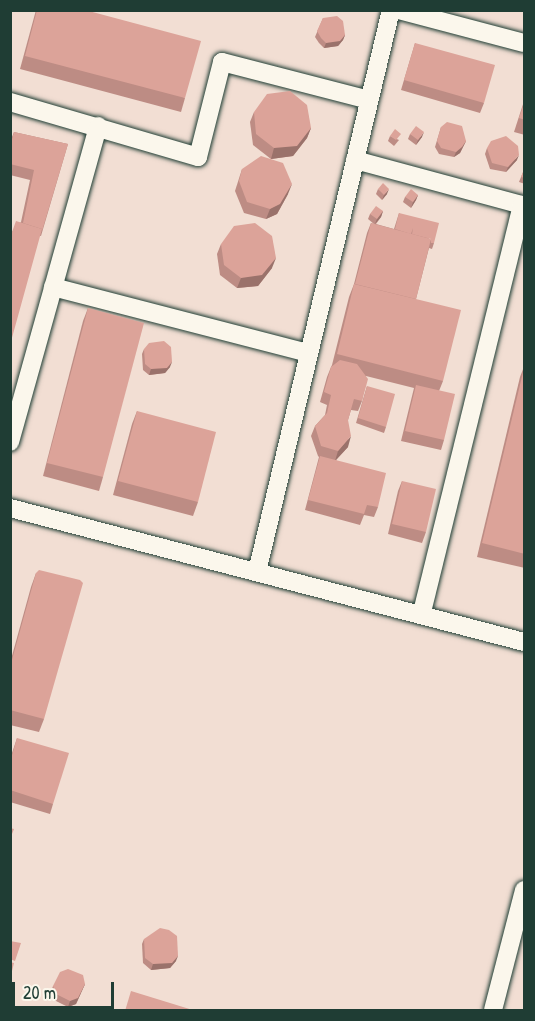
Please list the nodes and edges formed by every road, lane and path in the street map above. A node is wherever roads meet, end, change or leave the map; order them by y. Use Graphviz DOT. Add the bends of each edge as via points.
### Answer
graph roads {
  1 [pos="391,10"];
  2 [pos="399,10"];
  3 [pos="525,43"];
  4 [pos="369,100"];
  5 [pos="10,102"];
  6 [pos="98,126"];
  7 [pos="355,160"];
  8 [pos="53,287"];
  9 [pos="309,352"];
  10 [pos="10,442"];
  11 [pos="10,507"];
  12 [pos="256,572"];
  13 [pos="421,615"];
  14 [pos="525,642"];
  15 [pos="525,890"];
  16 [pos="493,1011"];
  1 -- 4 [label="lane"];
  2 -- 3 [label="lane"];
  4 -- 6 [label="lane" via="222,62 198,157"];
  4 -- 7 [label="lane"];
  5 -- 6 [label="lane"];
  6 -- 8 [label="lane"];
  7 -- 9 [label="lane"];
  7 -- 13 [label="lane" via="522,205"];
  8 -- 9 [label="lane"];
  8 -- 10 [label="lane"];
  9 -- 12 [label="lane"];
  11 -- 12 [label="lane"];
  12 -- 13 [label="lane"];
  13 -- 14 [label="lane"];
  15 -- 16 [label="lane"];
}
